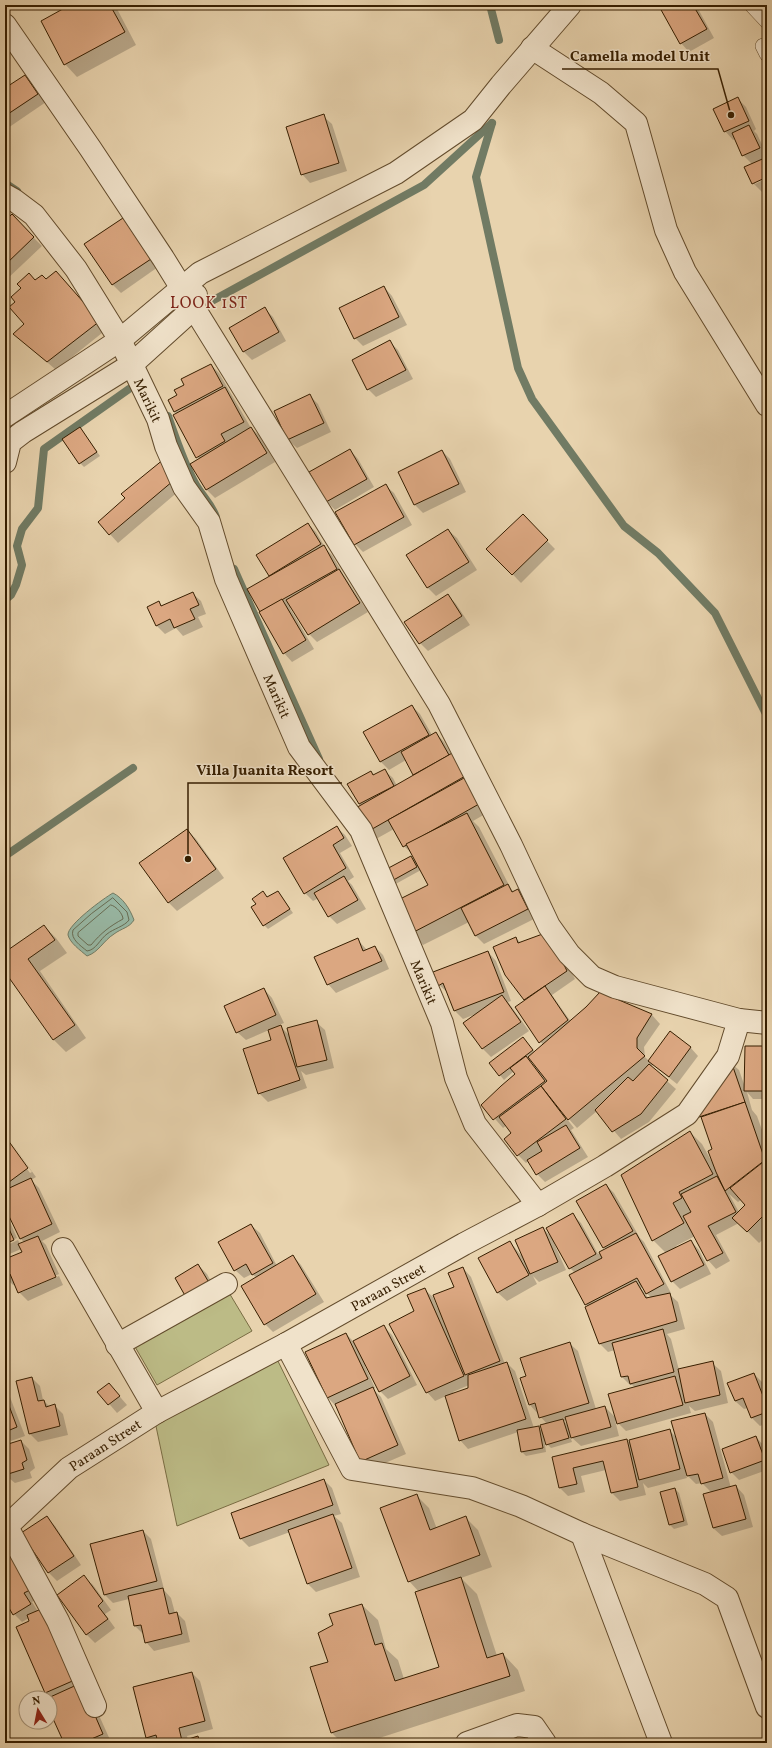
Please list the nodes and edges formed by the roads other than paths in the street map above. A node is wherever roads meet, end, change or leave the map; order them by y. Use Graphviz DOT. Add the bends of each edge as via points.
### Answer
graph roads {
  1 [pos="570,5"];
  2 [pos="752,5"];
  3 [pos="767,21"];
  4 [pos="5,25"];
  5 [pos="767,45"];
  6 [pos="532,48"];
  7 [pos="767,54"];
  8 [pos="5,195"];
  9 [pos="200,273"];
  10 [pos="182,289"];
  11 [pos="194,308"];
  12 [pos="120,340"];
  13 [pos="131,365"];
  14 [pos="767,405"];
  15 [pos="5,416"];
  16 [pos="5,462"];
  17 [pos="739,1020"];
  18 [pos="767,1023"];
  19 [pos="538,1205"];
  20 [pos="63,1249"];
  21 [pos="226,1284"];
  22 [pos="286,1344"];
  23 [pos="117,1345"];
  24 [pos="157,1412"];
  25 [pos="6,1528"];
  26 [pos="582,1534"];
  27 [pos="95,1706"];
  28 [pos="767,1707"];
  29 [pos="467,1743"];
  30 [pos="545,1743"];
  31 [pos="660,1743"];
  1 -- 6 [label="street"];
  2 -- 3 [label="lane"];
  4 -- 10 [label="street" via="90,148"];
  5 -- 7 [label="lane" via="763,46"];
  6 -- 9 [label="street" via="473,120 396,173"];
  6 -- 14 [label="street" via="601,93 636,123 666,230 685,272"];
  8 -- 12 [label="street, Marikit" via="34,215 76,269"];
  9 -- 10 [label="street"];
  9 -- 11 [label="street"];
  10 -- 11 [label="street"];
  10 -- 12 [label="street"];
  11 -- 13 [label="street"];
  11 -- 17 [label="street" via="439,704 512,845 549,926 569,954 592,977 614,987"];
  12 -- 13 [label="street, Marikit"];
  12 -- 15 [label="street"];
  13 -- 16 [label="street" via="10,442"];
  13 -- 19 [label="street, Marikit" via="158,419 166,446 184,487 209,522 226,579 299,747 361,830 442,1023 456,1078 475,1124"];
  17 -- 18 [label="street"];
  17 -- 19 [label="street, Paraan Street" via="728,1056 688,1114"];
  19 -- 22 [label="street, Paraan Street"];
  20 -- 23 [label="street"];
  21 -- 23 [label="street"];
  22 -- 24 [label="street, Paraan Street"];
  22 -- 26 [label="street" via="352,1469 472,1488 522,1506"];
  23 -- 24 [label="street"];
  24 -- 25 [label="street, Paraan Street" via="69,1468"];
  25 -- 27 [label="street" via="58,1621"];
  26 -- 28 [label="street" via="705,1584 728,1598"];
  26 -- 31 [label="street"];
  29 -- 30 [label="street" via="517,1725 534,1727"];
}
